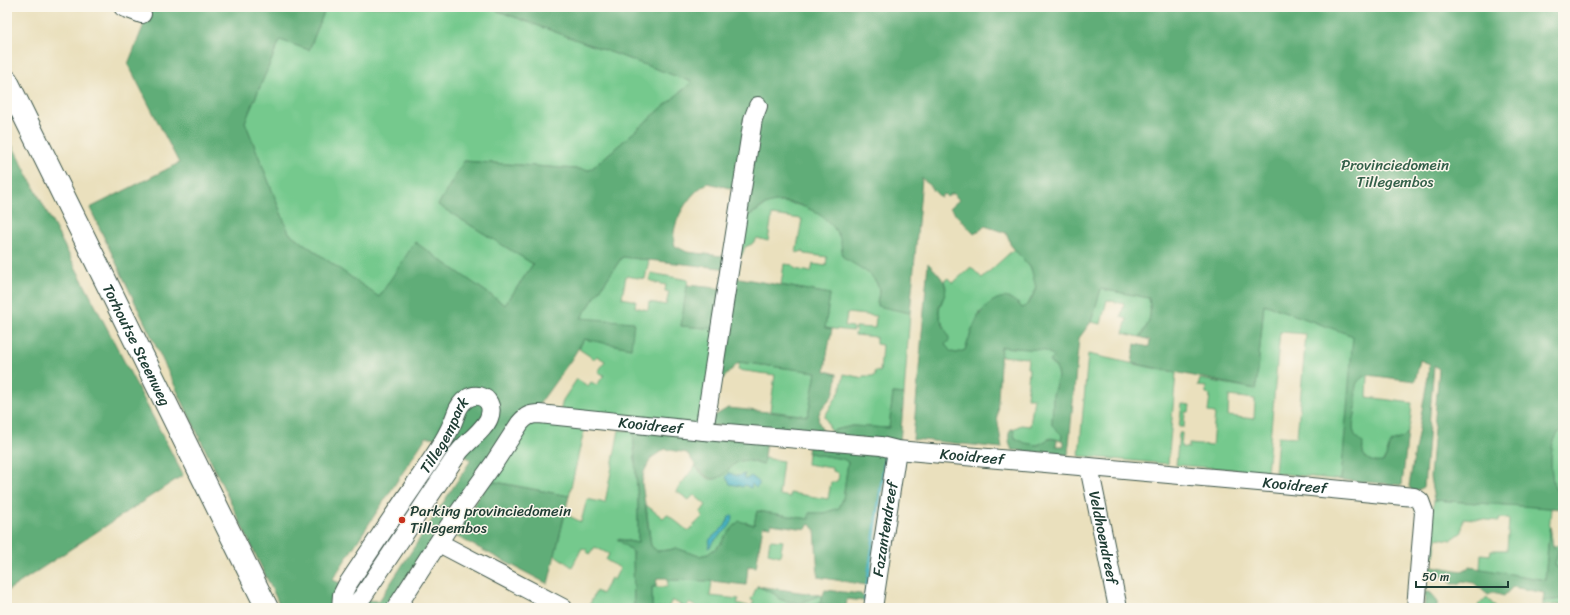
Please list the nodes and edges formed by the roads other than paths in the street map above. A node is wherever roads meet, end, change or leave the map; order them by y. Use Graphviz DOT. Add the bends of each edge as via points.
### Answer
graph roads {
  1 [pos="123,7"];
  2 [pos="142,14"];
  3 [pos="7,81"];
  4 [pos="758,106"];
  5 [pos="704,431"];
  6 [pos="897,450"];
  7 [pos="1089,467"];
  8 [pos="439,543"];
  9 [pos="268,608"];
  10 [pos="341,608"];
  11 [pos="349,608"];
  12 [pos="396,608"];
  13 [pos="563,608"];
  14 [pos="873,608"];
  15 [pos="1118,608"];
  16 [pos="1416,608"];
  1 -- 2 [label="street"];
  3 -- 9 [label="main road, Torhoutse Steenweg"];
  4 -- 5 [label="street" via="753,119"];
  5 -- 6 [label="street, Kooidreef" via="881,446"];
  5 -- 8 [label="street, Kooidreef" via="532,414 520,423"];
  6 -- 7 [label="street, Kooidreef"];
  6 -- 14 [label="street, Fazantendreef"];
  7 -- 15 [label="street, Veldhoendreef"];
  7 -- 16 [label="street, Kooidreef" via="1414,497 1420,501 1424,512"];
  8 -- 12 [label="street"];
  8 -- 13 [label="street"];
  10 -- 11 [label="street, Tillegempark" via="342,595 347,585 443,441 463,400 470,396 484,398 490,406 489,420 461,451 363,596"];
}
